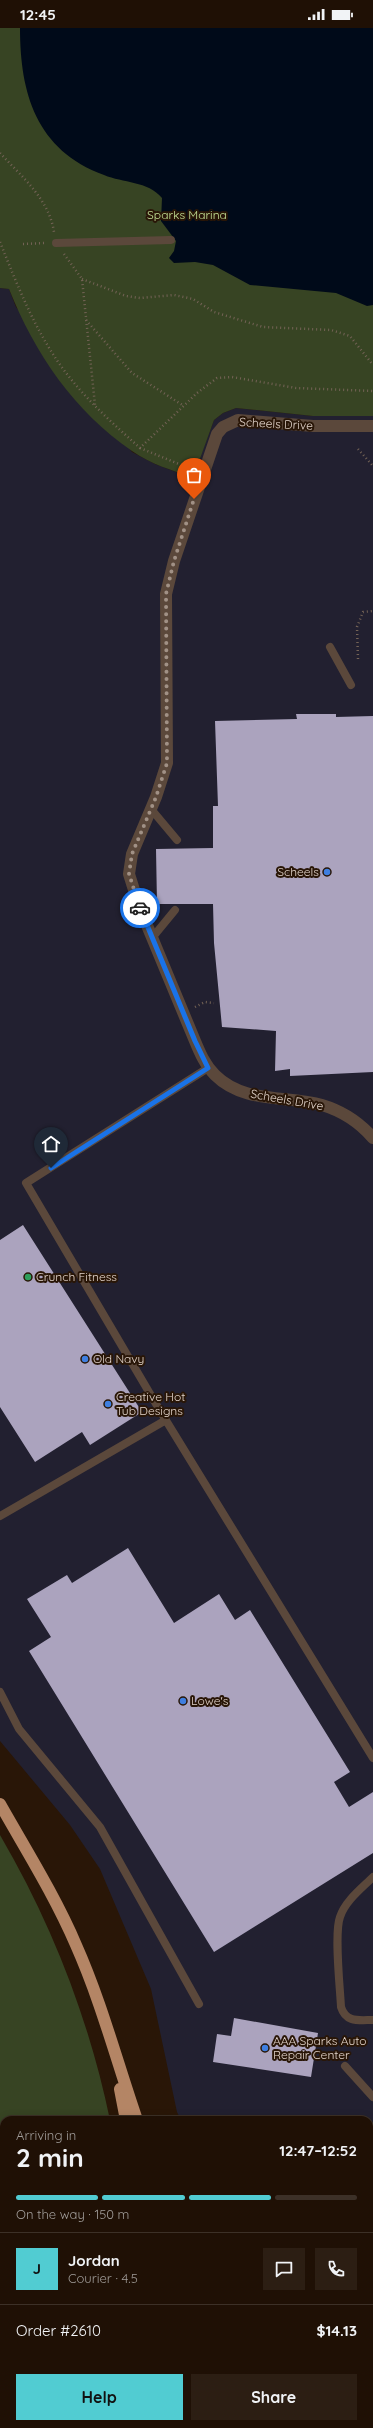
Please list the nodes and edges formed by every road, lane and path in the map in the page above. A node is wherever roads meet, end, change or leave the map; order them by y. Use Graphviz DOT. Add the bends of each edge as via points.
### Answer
graph roads {
  1 [pos="0,154"];
  2 [pos="171,240"];
  3 [pos="0,242"];
  4 [pos="56,243"];
  5 [pos="23,244"];
  6 [pos="82,279"];
  7 [pos="86,320"];
  8 [pos="373,365"];
  9 [pos="373,391"];
  10 [pos="95,405"];
  11 [pos="184,406"];
  12 [pos="373,426"];
  13 [pos="140,448"];
  14 [pos="358,449"];
  15 [pos="373,466"];
  16 [pos="203,473"];
  17 [pos="373,611"];
  18 [pos="330,647"];
  19 [pos="358,658"];
  20 [pos="351,685"];
  21 [pos="151,809"];
  22 [pos="177,840"];
  23 [pos="175,910"];
  24 [pos="152,938"];
  25 [pos="214,1002"];
  26 [pos="192,1008"];
  27 [pos="208,1068"];
  28 [pos="373,1138"];
  29 [pos="166,1420"];
  30 [pos="0,1516"];
  31 [pos="0,1692"];
  32 [pos="373,1758"];
  33 [pos="0,1804"];
  34 [pos="373,1877"];
  35 [pos="199,2004"];
  36 [pos="373,2020"];
  37 [pos="106,2028"];
  38 [pos="345,2066"];
  39 [pos="373,2097"];
  40 [pos="125,2116"];
  41 [pos="136,2116"];
  1 -- 4 [label="path" via="44,202 52,219"];
  2 -- 4 [label="lane"];
  3 -- 10 [label="path" via="16,283 44,340 75,384"];
  4 -- 5 [label="path"];
  4 -- 6 [label="path"];
  6 -- 7 [label="path"];
  6 -- 8 [label="path" via="126,296 140,298 174,295 193,299 214,312 263,327 331,330 350,336"];
  7 -- 10 [label="path"];
  7 -- 11 [label="path" via="132,373"];
  9 -- 11 [label="path" via="296,388 232,377 217,378"];
  10 -- 13 [label="path"];
  11 -- 13 [label="path"];
  12 -- 16 [label="street, Scheels Drive" via="313,426 238,420 223,427 217,434"];
  13 -- 16 [label="path"];
  14 -- 15 [label="path"];
  16 -- 21 [label="street, Scheels Drive" via="166,594 167,763"];
  17 -- 19 [label="path" via="363,612 357,627"];
  18 -- 20 [label="lane"];
  21 -- 22 [label="lane"];
  21 -- 24 [label="street, Scheels Drive" via="132,854 129,874"];
  23 -- 24 [label="lane"];
  24 -- 27 [label="street, Scheels Drive"];
  25 -- 26 [label="path" via="205,1002"];
  27 -- 28 [label="street, Scheels Drive" via="226,1083 248,1094 333,1109"];
  27 -- 29 [label="lane" via="26,1183"];
  29 -- 30 [label="lane"];
  29 -- 32 [label="lane"];
  31 -- 35 [label="lane" via="19,1729 100,1827"];
  33 -- 37 [label="highway" via="53,1898 76,1945"];
  34 -- 36 [label="lane" via="346,1905 339,1918 338,1931 343,2014 348,2019 356,2021"];
  37 -- 40 [label="highway"];
  37 -- 41 [label="highway"];
  38 -- 39 [label="lane"];
}
